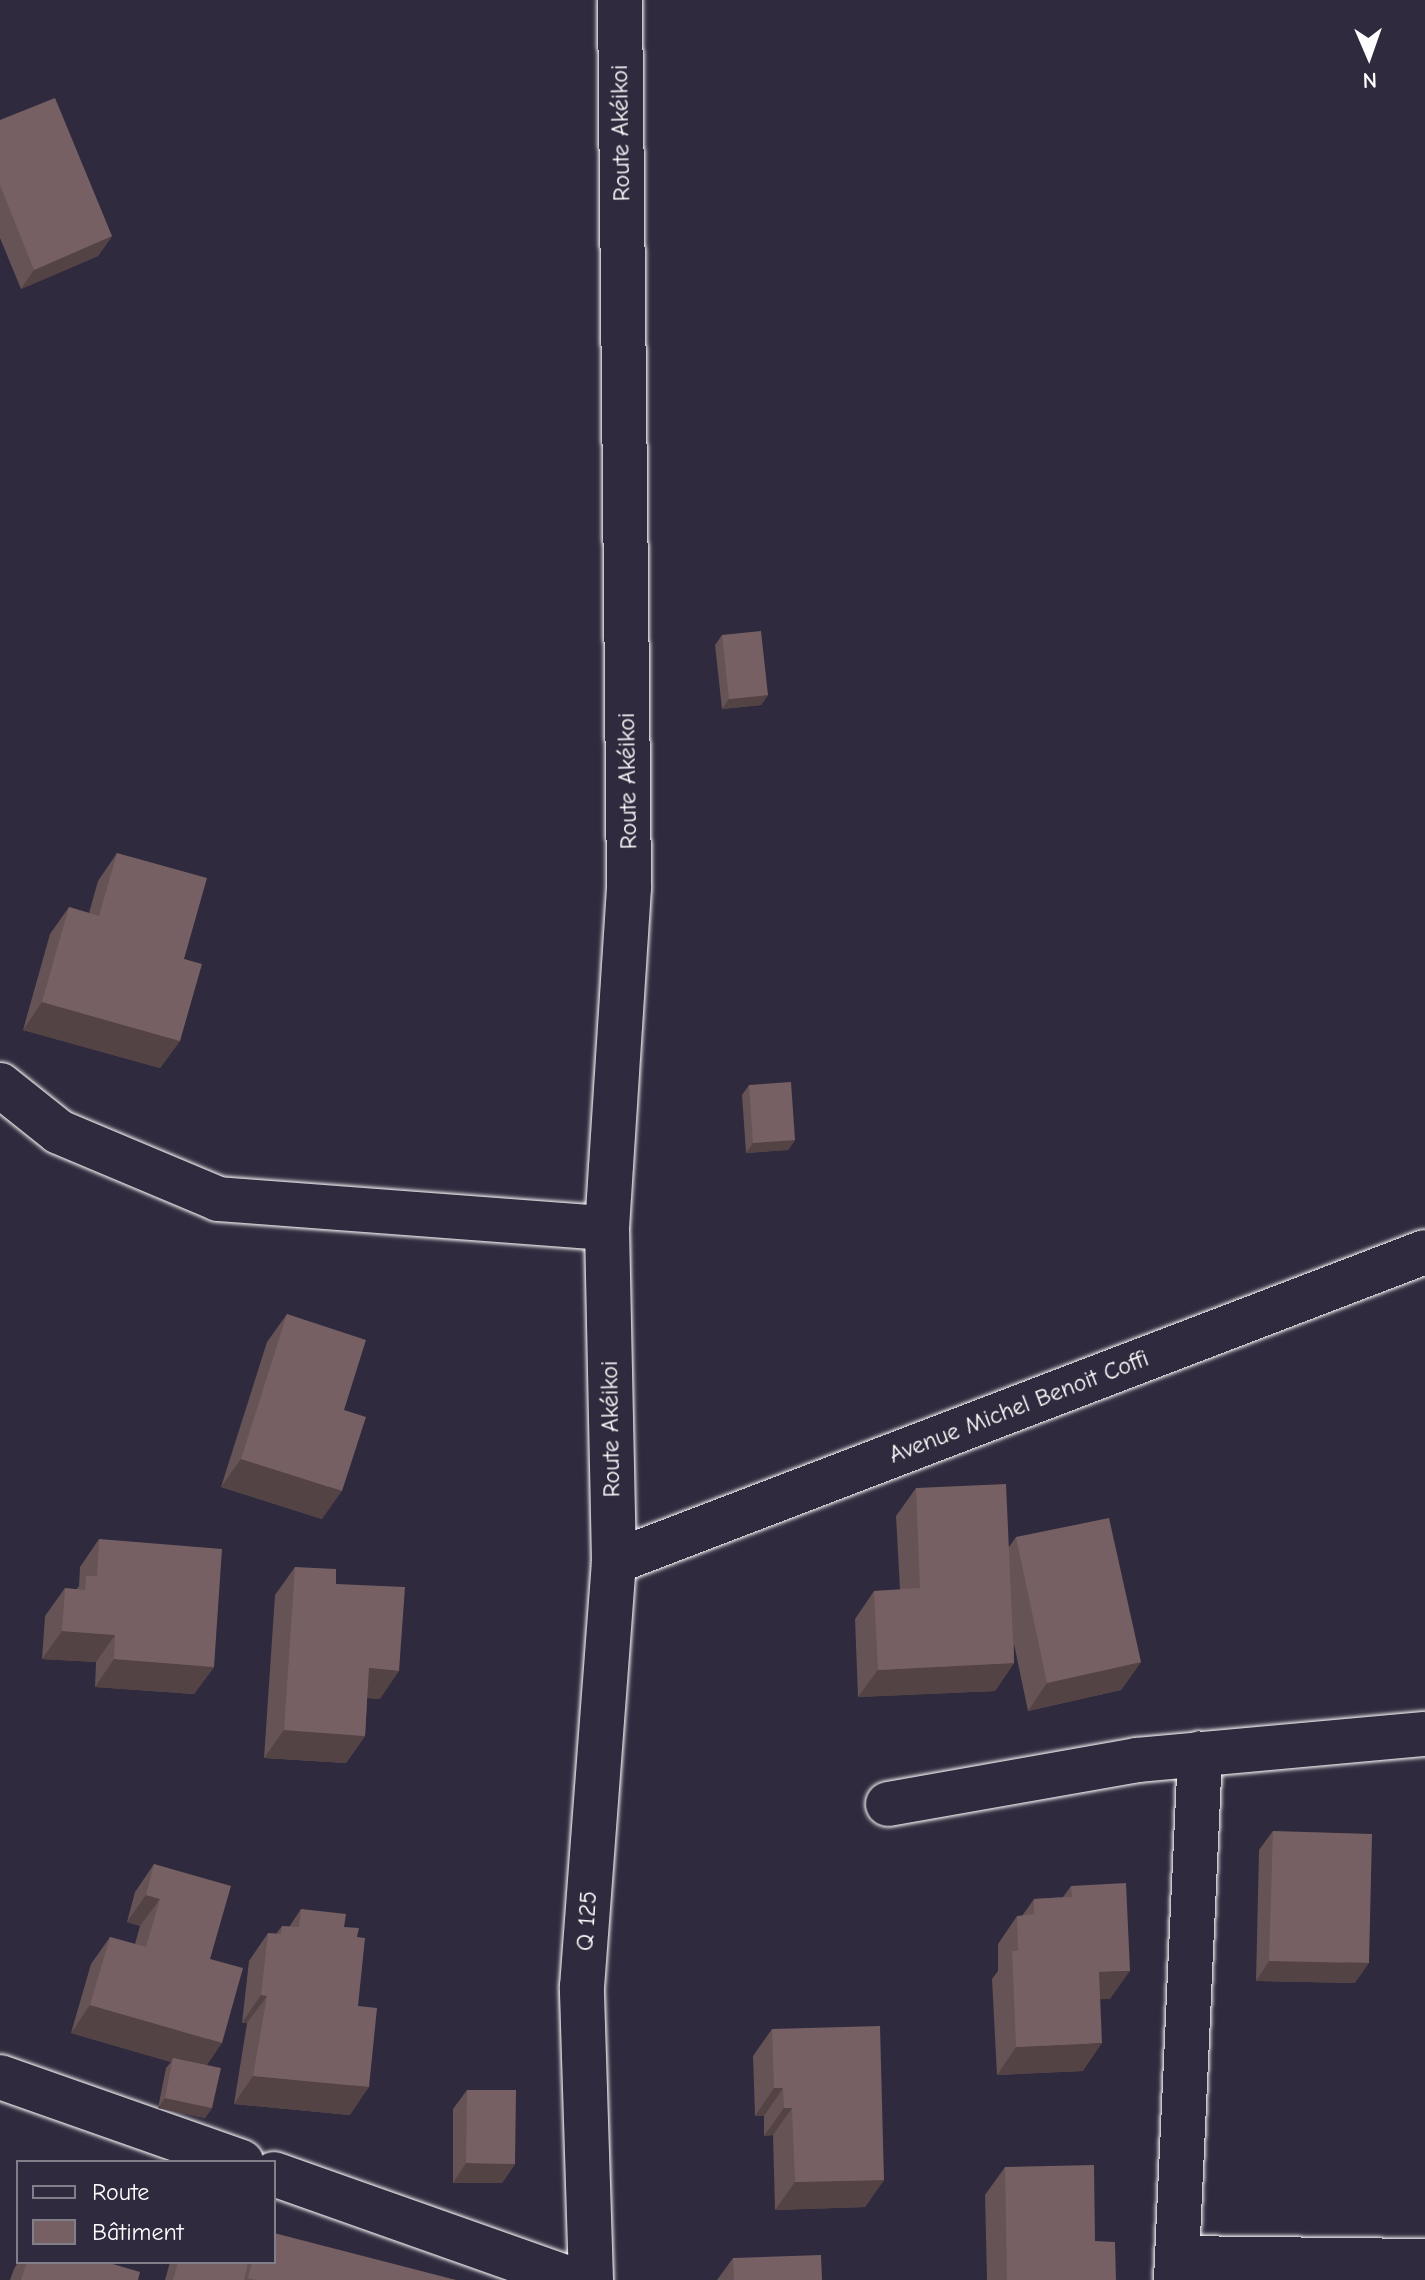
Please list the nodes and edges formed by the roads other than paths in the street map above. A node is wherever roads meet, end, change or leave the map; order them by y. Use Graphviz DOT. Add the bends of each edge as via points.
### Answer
graph roads {
  1 [pos="620,0"];
  2 [pos="0,1085"];
  3 [pos="607,1228"];
  4 [pos="1425,1252"];
  5 [pos="614,1562"];
  6 [pos="1425,1734"];
  7 [pos="1200,1754"];
  8 [pos="888,1804"];
  9 [pos="0,2077"];
  10 [pos="235,2160"];
  11 [pos="276,2175"];
  12 [pos="1425,2261"];
  13 [pos="1176,2269"];
  14 [pos="574,2280"];
  15 [pos="591,2280"];
  1 -- 3 [label="street, Route Akéikoi" via="629,888"];
  2 -- 3 [label="street" via="59,1132 218,1199"];
  3 -- 5 [label="street, Route Akéikoi"];
  4 -- 5 [label="street, Avenue Michel Benoit Coffi"];
  5 -- 15 [label="street, Q 125" via="582,1987"];
  6 -- 7 [label="street"];
  7 -- 8 [label="street" via="1137,1760"];
  7 -- 13 [label="street"];
  9 -- 10 [label="street"];
  11 -- 14 [label="street"];
  12 -- 13 [label="street"];
}
